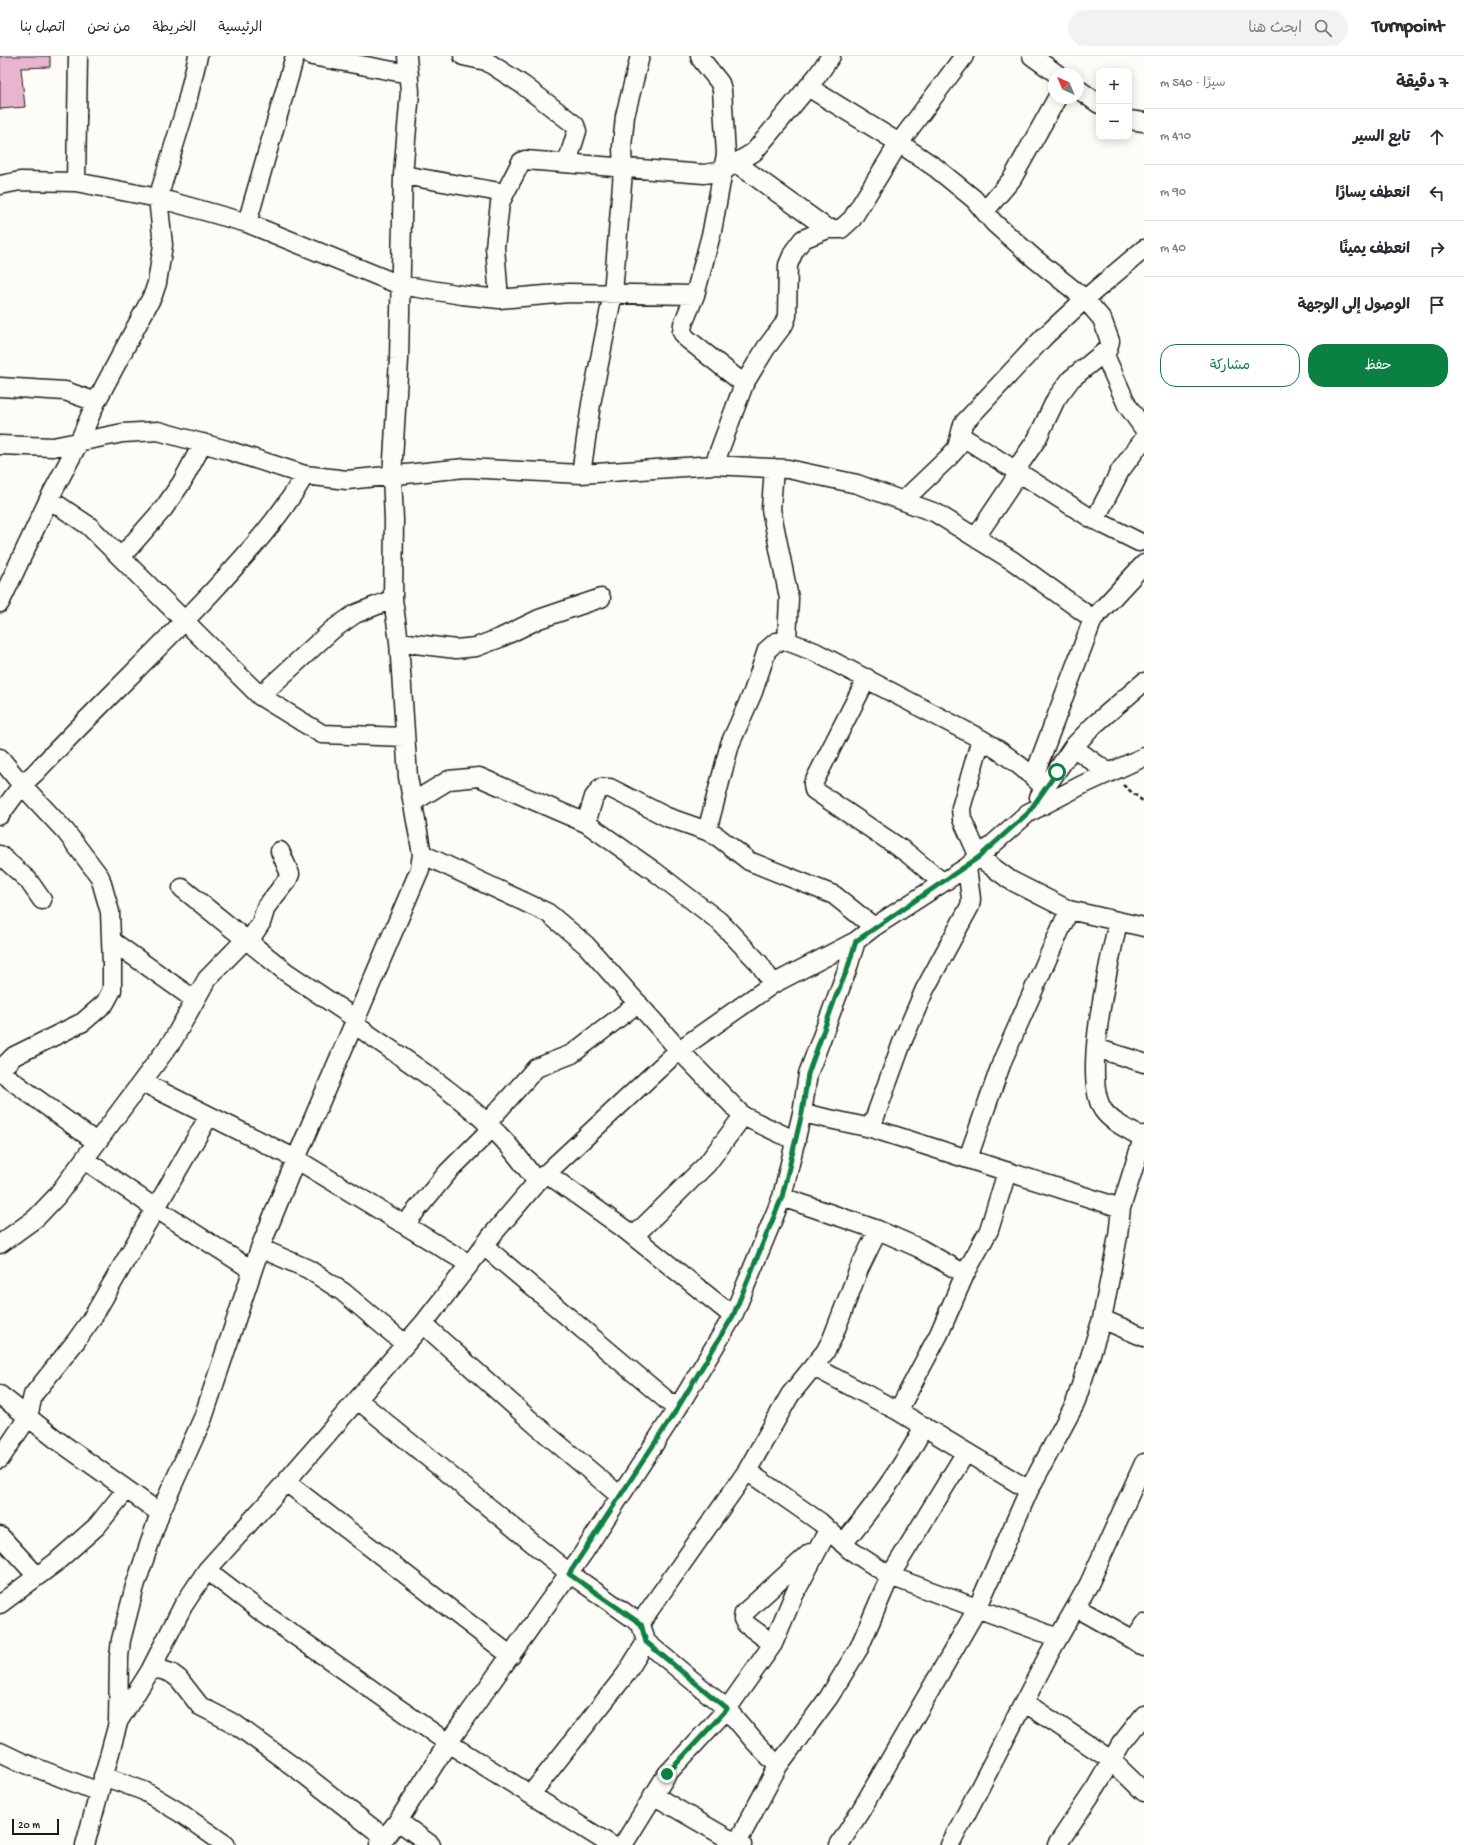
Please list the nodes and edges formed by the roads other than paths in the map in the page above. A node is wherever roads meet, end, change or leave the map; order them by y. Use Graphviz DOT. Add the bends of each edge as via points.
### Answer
graph roads {
  1 [pos="78,56"];
  2 [pos="198,56"];
  3 [pos="295,56"];
  4 [pos="312,56"];
  5 [pos="407,56"];
  6 [pos="640,56"];
  7 [pos="700,56"];
  8 [pos="831,56"];
  9 [pos="964,56"];
  10 [pos="1032,56"];
  11 [pos="473,57"];
  12 [pos="1049,68"];
  13 [pos="409,74"];
  14 [pos="808,87"];
  15 [pos="1084,93"];
  16 [pos="1096,102"];
  17 [pos="1054,104"];
  18 [pos="1132,120"];
  19 [pos="1144,122"];
  20 [pos="899,143"];
  21 [pos="567,163"];
  22 [pos="623,166"];
  23 [pos="730,167"];
  24 [pos="403,175"];
  25 [pos="76,182"];
  26 [pos="0,185"];
  27 [pos="505,193"];
  28 [pos="158,198"];
  29 [pos="985,211"];
  30 [pos="247,223"];
  31 [pos="828,229"];
  32 [pos="1144,249"];
  33 [pos="400,285"];
  34 [pos="613,293"];
  35 [pos="695,295"];
  36 [pos="499,299"];
  37 [pos="1085,299"];
  38 [pos="1104,353"];
  39 [pos="744,384"];
  40 [pos="0,387"];
  41 [pos="96,402"];
  42 [pos="1144,429"];
  43 [pos="961,436"];
  44 [pos="1144,439"];
  45 [pos="79,442"];
  46 [pos="203,443"];
  47 [pos="0,445"];
  48 [pos="714,465"];
  49 [pos="774,468"];
  50 [pos="1017,472"];
  51 [pos="581,474"];
  52 [pos="305,475"];
  53 [pos="392,476"];
  54 [pos="49,499"];
  55 [pos="903,501"];
  56 [pos="1095,520"];
  57 [pos="976,537"];
  58 [pos="1139,542"];
  59 [pos="121,557"];
  60 [pos="1144,564"];
  61 [pos="393,598"];
  62 [pos="601,598"];
  63 [pos="0,603"];
  64 [pos="1093,619"];
  65 [pos="185,621"];
  66 [pos="787,641"];
  67 [pos="399,642"];
  68 [pos="867,678"];
  69 [pos="1144,682"];
  70 [pos="260,696"];
  71 [pos="405,737"];
  72 [pos="981,739"];
  73 [pos="1073,747"];
  74 [pos="1144,757"];
  75 [pos="0,758"];
  76 [pos="1109,773"];
  77 [pos="22,785"];
  78 [pos="1045,788"];
  79 [pos="413,802"];
  80 [pos="0,815"];
  81 [pos="586,823"];
  82 [pos="707,831"];
  83 [pos="280,851"];
  84 [pos="422,854"];
  85 [pos="0,855"];
  86 [pos="973,862"];
  87 [pos="942,882"];
  88 [pos="182,888"];
  89 [pos="42,900"];
  90 [pos="1069,910"];
  91 [pos="1118,921"];
  92 [pos="874,927"];
  93 [pos="1144,927"];
  94 [pos="247,940"];
  95 [pos="112,941"];
  96 [pos="856,941"];
  97 [pos="774,984"];
  98 [pos="195,1000"];
  99 [pos="638,1003"];
  100 [pos="355,1022"];
  101 [pos="1096,1048"];
  102 [pos="678,1050"];
  103 [pos="1144,1063"];
  104 [pos="0,1071"];
  105 [pos="142,1082"];
  106 [pos="802,1113"];
  107 [pos="209,1116"];
  108 [pos="743,1116"];
  109 [pos="490,1125"];
  110 [pos="871,1128"];
  111 [pos="1143,1136"];
  112 [pos="796,1141"];
  113 [pos="96,1142"];
  114 [pos="968,1158"];
  115 [pos="296,1159"];
  116 [pos="85,1160"];
  117 [pos="1007,1172"];
  118 [pos="542,1177"];
  119 [pos="782,1197"];
  120 [pos="155,1208"];
  121 [pos="1121,1208"];
  122 [pos="405,1224"];
  123 [pos="878,1230"];
  124 [pos="634,1236"];
  125 [pos="0,1244"];
  126 [pos="484,1246"];
  127 [pos="260,1248"];
  128 [pos="469,1264"];
  129 [pos="252,1270"];
  130 [pos="965,1274"];
  131 [pos="733,1316"];
  132 [pos="1102,1319"];
  133 [pos="423,1324"];
  134 [pos="1144,1337"];
  135 [pos="405,1344"];
  136 [pos="814,1366"];
  137 [pos="0,1395"];
  138 [pos="358,1400"];
  139 [pos="677,1409"];
  140 [pos="898,1411"];
  141 [pos="28,1417"];
  142 [pos="924,1426"];
  143 [pos="966,1452"];
  144 [pos="0,1459"];
  145 [pos="1144,1463"];
  146 [pos="747,1471"];
  147 [pos="286,1482"];
  148 [pos="126,1490"];
  149 [pos="1029,1490"];
  150 [pos="620,1496"];
  151 [pos="160,1513"];
  152 [pos="0,1536"];
  153 [pos="824,1537"];
  154 [pos="843,1544"];
  155 [pos="207,1570"];
  156 [pos="569,1574"];
  157 [pos="37,1576"];
  158 [pos="890,1576"];
  159 [pos="0,1604"];
  160 [pos="1077,1608"];
  161 [pos="977,1609"];
  162 [pos="641,1624"];
  163 [pos="1144,1624"];
  164 [pos="1058,1638"];
  165 [pos="646,1642"];
  166 [pos="773,1644"];
  167 [pos="1139,1644"];
  168 [pos="511,1656"];
  169 [pos="150,1671"];
  170 [pos="1024,1702"];
  171 [pos="727,1709"];
  172 [pos="1144,1715"];
  173 [pos="118,1723"];
  174 [pos="448,1743"];
  175 [pos="0,1752"];
  176 [pos="1111,1760"];
  177 [pos="778,1766"];
  178 [pos="101,1784"];
  179 [pos="1144,1792"];
  180 [pos="530,1794"];
  181 [pos="653,1795"];
  182 [pos="398,1820"];
  183 [pos="382,1842"];
  184 [pos="738,1844"];
  185 [pos="85,1845"];
  186 [pos="226,1845"];
  187 [pos="431,1845"];
  188 [pos="611,1845"];
  189 [pos="623,1845"];
  190 [pos="839,1845"];
  191 [pos="950,1845"];
  192 [pos="1057,1845"];
  1 -- 25 [label="street"];
  2 -- 28 [label="street" via="185,110"];
  3 -- 30 [label="street"];
  4 -- 13 [label="street"];
  5 -- 13 [label="street"];
  6 -- 22 [label="street" via="625,116"];
  7 -- 23 [label="street" via="722,90 726,154"];
  8 -- 14 [label="street"];
  9 -- 20 [label="street"];
  10 -- 12 [label="street"];
  11 -- 21 [label="street" via="486,60 574,125 577,131"];
  13 -- 24 [label="street" via="410,92"];
  14 -- 20 [label="street"];
  14 -- 23 [label="street" via="754,152"];
  15 -- 16 [label="street"];
  17 -- 29 [label="street" via="1012,179"];
  18 -- 19 [label="street"];
  20 -- 29 [label="street" via="969,194"];
  20 -- 31 [label="street" via="852,219 841,229"];
  21 -- 22 [label="street"];
  21 -- 27 [label="street" via="525,160 521,162"];
  22 -- 23 [label="street" via="704,174"];
  22 -- 34 [label="street"];
  23 -- 31 [label="street"];
  23 -- 35 [label="street"];
  24 -- 27 [label="street"];
  24 -- 33 [label="street"];
  25 -- 26 [label="street" via="20,182"];
  25 -- 28 [label="street"];
  27 -- 36 [label="street" via="500,203 495,247"];
  28 -- 30 [label="street"];
  28 -- 41 [label="street" via="163,245 157,283"];
  29 -- 37 [label="street" via="994,223 1029,254"];
  30 -- 33 [label="street"];
  31 -- 39 [label="street" via="804,239 794,251 788,265 787,316 784,324"];
  32 -- 37 [label="street"];
  33 -- 36 [label="street"];
  33 -- 53 [label="street" via="399,359"];
  34 -- 35 [label="street"];
  34 -- 36 [label="street"];
  34 -- 51 [label="street" via="591,404"];
  35 -- 39 [label="street" via="682,332 686,338"];
  37 -- 38 [label="street" via="1102,319 1110,341"];
  37 -- 43 [label="street" via="1044,337 963,424"];
  38 -- 42 [label="street" via="1127,405"];
  38 -- 50 [label="street" via="1071,379 1056,399 1037,439"];
  39 -- 48 [label="street"];
  40 -- 41 [label="street" via="65,391"];
  41 -- 45 [label="street"];
  43 -- 50 [label="street"];
  43 -- 55 [label="street" via="957,448 949,457"];
  44 -- 56 [label="street" via="1120,472"];
  45 -- 46 [label="street" via="123,433 158,431"];
  45 -- 47 [label="street" via="53,447"];
  45 -- 54 [label="street"];
  46 -- 52 [label="street"];
  46 -- 59 [label="street" via="182,482 164,508"];
  48 -- 49 [label="street"];
  48 -- 51 [label="street"];
  49 -- 55 [label="street" via="857,484"];
  49 -- 66 [label="street" via="771,509 789,598"];
  50 -- 56 [label="street"];
  50 -- 57 [label="street"];
  51 -- 53 [label="street" via="465,468"];
  52 -- 53 [label="street" via="347,480"];
  52 -- 65 [label="street" via="283,511"];
  53 -- 61 [label="street"];
  54 -- 59 [label="street" via="89,526"];
  54 -- 63 [label="street"];
  55 -- 57 [label="street" via="936,513"];
  56 -- 58 [label="street"];
  57 -- 64 [label="street"];
  59 -- 65 [label="street"];
  60 -- 64 [label="street"];
  61 -- 67 [label="street"];
  61 -- 70 [label="street" via="355,614 332,630"];
  62 -- 67 [label="street" via="539,619 476,647 456,649"];
  64 -- 78 [label="street"];
  65 -- 70 [label="street"];
  65 -- 77 [label="street"];
  66 -- 68 [label="street"];
  66 -- 82 [label="street" via="776,642 767,650 754,692 730,744"];
  67 -- 71 [label="street"];
  68 -- 72 [label="street"];
  68 -- 87 [label="street" via="812,784 814,790 907,853"];
  69 -- 73 [label="street" via="1094,725"];
  70 -- 71 [label="street" via="322,734"];
  71 -- 79 [label="street"];
  72 -- 78 [label="street" via="1006,754"];
  72 -- 86 [label="street" via="961,808"];
  73 -- 76 [label="street"];
  73 -- 78 [label="street"];
  74 -- 76 [label="street"];
  75 -- 77 [label="street"];
  76 -- 78 [label="street"];
  77 -- 80 [label="street"];
  77 -- 95 [label="street" via="66,832 100,877 110,912"];
  78 -- 86 [label="street" via="1028,813"];
  79 -- 81 [label="street" via="449,780 479,777"];
  79 -- 84 [label="street"];
  81 -- 82 [label="street" via="594,797 601,788 610,788 667,817"];
  81 -- 97 [label="street" via="718,921 759,963"];
  82 -- 92 [label="street" via="749,861 834,895"];
  83 -- 94 [label="street" via="290,874 266,907 261,923"];
  84 -- 99 [label="street" via="548,913 586,945"];
  84 -- 100 [label="street" via="420,869"];
  85 -- 89 [label="street" via="28,880"];
  86 -- 87 [label="street"];
  86 -- 90 [label="street"];
  86 -- 110 [label="street" via="970,906 925,989 903,1040"];
  87 -- 92 [label="street"];
  88 -- 94 [label="street"];
  90 -- 91 [label="street"];
  90 -- 114 [label="street" via="1003,1059"];
  91 -- 93 [label="street"];
  91 -- 101 [label="street" via="1098,1022"];
  92 -- 96 [label="street"];
  94 -- 98 [label="street" via="207,978"];
  94 -- 100 [label="street"];
  95 -- 98 [label="street"];
  95 -- 104 [label="street" via="112,990 104,1003 82,1022 14,1056"];
  96 -- 97 [label="street"];
  96 -- 106 [label="street" via="808,1074"];
  97 -- 102 [label="street"];
  98 -- 105 [label="street" via="181,1030"];
  99 -- 102 [label="street"];
  99 -- 109 [label="street" via="572,1054 536,1068"];
  100 -- 109 [label="street" via="438,1082"];
  100 -- 115 [label="street"];
  101 -- 103 [label="street"];
  101 -- 111 [label="street" via="1096,1094 1102,1109 1108,1117"];
  102 -- 108 [label="street"];
  102 -- 118 [label="street"];
  104 -- 113 [label="street"];
  105 -- 107 [label="street"];
  105 -- 113 [label="street"];
  106 -- 110 [label="street"];
  106 -- 112 [label="street"];
  107 -- 115 [label="street"];
  107 -- 120 [label="street"];
  108 -- 112 [label="street"];
  108 -- 124 [label="street" via="707,1164"];
  109 -- 118 [label="street"];
  109 -- 122 [label="street"];
  110 -- 114 [label="street"];
  111 -- 121 [label="street"];
  112 -- 119 [label="street"];
  113 -- 116 [label="street"];
  114 -- 117 [label="street"];
  115 -- 122 [label="street"];
  115 -- 127 [label="street"];
  116 -- 120 [label="street"];
  116 -- 125 [label="street" via="36,1218"];
  117 -- 121 [label="street"];
  117 -- 130 [label="street" via="989,1230"];
  118 -- 124 [label="street"];
  118 -- 126 [label="street"];
  119 -- 123 [label="street"];
  119 -- 131 [label="street"];
  120 -- 129 [label="street"];
  120 -- 141 [label="street" via="122,1270 91,1320 33,1395"];
  121 -- 132 [label="street"];
  122 -- 128 [label="street"];
  123 -- 130 [label="street" via="919,1248"];
  123 -- 136 [label="street" via="859,1269 832,1339"];
  124 -- 131 [label="street"];
  126 -- 128 [label="street"];
  126 -- 139 [label="street"];
  127 -- 129 [label="street"];
  127 -- 135 [label="street" via="308,1269 343,1292"];
  128 -- 133 [label="street"];
  129 -- 151 [label="street" via="203,1418"];
  130 -- 140 [label="street" via="939,1334"];
  131 -- 139 [label="street"];
  132 -- 134 [label="street"];
  132 -- 149 [label="street" via="1075,1404"];
  133 -- 135 [label="street"];
  133 -- 150 [label="street"];
  135 -- 138 [label="street"];
  136 -- 140 [label="street"];
  136 -- 146 [label="street" via="790,1395"];
  137 -- 141 [label="street"];
  138 -- 147 [label="street"];
  138 -- 156 [label="street"];
  139 -- 150 [label="street"];
  140 -- 142 [label="street"];
  141 -- 144 [label="street"];
  141 -- 148 [label="street"];
  142 -- 143 [label="street"];
  142 -- 154 [label="street" via="892,1481"];
  143 -- 149 [label="street"];
  143 -- 158 [label="street"];
  145 -- 160 [label="street"];
  146 -- 153 [label="street" via="820,1522"];
  146 -- 162 [label="street"];
  147 -- 155 [label="street"];
  147 -- 168 [label="street"];
  148 -- 151 [label="street"];
  148 -- 157 [label="street" via="97,1526"];
  149 -- 161 [label="street"];
  150 -- 156 [label="street"];
  151 -- 173 [label="street" via="135,1586 122,1640 119,1658"];
  152 -- 157 [label="street"];
  153 -- 154 [label="street"];
  153 -- 166 [label="street" via="793,1597"];
  153 -- 166 [label="street" via="744,1613 743,1619 746,1624"];
  154 -- 158 [label="street"];
  155 -- 169 [label="street" via="183,1606"];
  155 -- 174 [label="street" via="260,1611"];
  156 -- 162 [label="street"];
  156 -- 168 [label="street"];
  157 -- 159 [label="street"];
  158 -- 161 [label="street"];
  158 -- 177 [label="street" via="859,1648 829,1697"];
  160 -- 164 [label="street"];
  160 -- 167 [label="street"];
  161 -- 164 [label="street"];
  161 -- 190 [label="street"];
  162 -- 165 [label="street"];
  163 -- 167 [label="street"];
  164 -- 170 [label="street"];
  165 -- 171 [label="street"];
  165 -- 180 [label="street" via="626,1674"];
  166 -- 171 [label="street"];
  168 -- 174 [label="street"];
  169 -- 173 [label="street"];
  169 -- 183 [label="street" via="159,1669 171,1673 179,1679 200,1706 234,1724 305,1775"];
  170 -- 176 [label="street"];
  170 -- 191 [label="street"];
  171 -- 177 [label="street"];
  171 -- 181 [label="street" via="667,1774"];
  172 -- 176 [label="street"];
  173 -- 178 [label="street"];
  174 -- 180 [label="street"];
  174 -- 182 [label="street"];
  175 -- 178 [label="street" via="21,1762"];
  176 -- 179 [label="street"];
  176 -- 192 [label="street"];
  177 -- 184 [label="street"];
  178 -- 185 [label="street"];
  178 -- 186 [label="street" via="144,1791"];
  180 -- 188 [label="street"];
  181 -- 184 [label="street"];
  181 -- 189 [label="street"];
  182 -- 183 [label="street"];
  182 -- 187 [label="street"];
}
